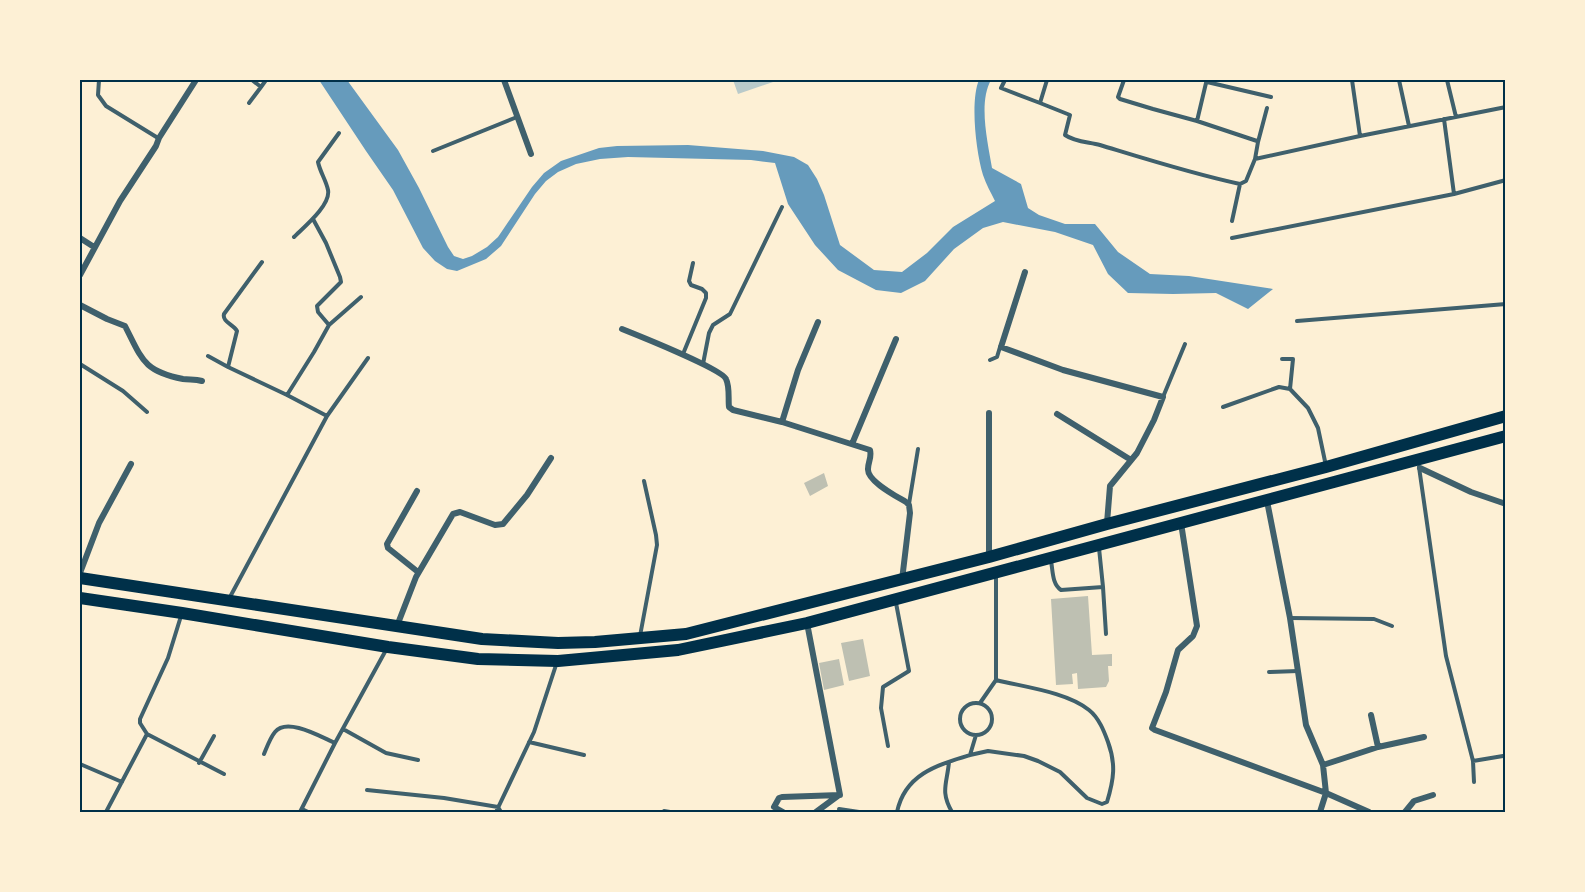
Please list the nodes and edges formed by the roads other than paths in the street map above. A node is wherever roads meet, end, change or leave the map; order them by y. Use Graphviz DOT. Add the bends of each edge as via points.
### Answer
graph roads {
  1 [pos="99,80"];
  2 [pos="196,80"];
  3 [pos="252,80"];
  4 [pos="266,80"];
  5 [pos="504,80"];
  6 [pos="1005,80"];
  7 [pos="1047,80"];
  8 [pos="1124,80"];
  9 [pos="1353,80"];
  10 [pos="1399,80"];
  11 [pos="1448,80"];
  12 [pos="261,87"];
  13 [pos="1271,97"];
  14 [pos="1040,103"];
  15 [pos="249,104"];
  16 [pos="1506,107"];
  17 [pos="1267,108"];
  18 [pos="518,117"];
  19 [pos="1456,117"];
  20 [pos="1444,119"];
  21 [pos="1197,121"];
  22 [pos="1409,126"];
  23 [pos="339,134"];
  24 [pos="1360,136"];
  25 [pos="159,138"];
  26 [pos="1258,142"];
  27 [pos="433,151"];
  28 [pos="531,154"];
  29 [pos="1255,159"];
  30 [pos="1506,180"];
  31 [pos="1240,184"];
  32 [pos="1454,195"];
  33 [pos="782,207"];
  34 [pos="313,219"];
  35 [pos="1232,221"];
  36 [pos="294,237"];
  37 [pos="80,238"];
  38 [pos="1232,238"];
  39 [pos="94,248"];
  40 [pos="262,262"];
  41 [pos="693,263"];
  42 [pos="1025,272"];
  43 [pos="80,274"];
  44 [pos="361,297"];
  45 [pos="1506,304"];
  46 [pos="80,305"];
  47 [pos="1297,321"];
  48 [pos="818,322"];
  49 [pos="329,325"];
  50 [pos="622,329"];
  51 [pos="896,339"];
  52 [pos="1185,344"];
  53 [pos="1001,346"];
  54 [pos="683,355"];
  55 [pos="208,356"];
  56 [pos="368,358"];
  57 [pos="1282,359"];
  58 [pos="990,360"];
  59 [pos="80,364"];
  60 [pos="703,364"];
  61 [pos="228,367"];
  62 [pos="202,381"];
  63 [pos="1290,389"];
  64 [pos="287,395"];
  65 [pos="1163,397"];
  66 [pos="1223,407"];
  67 [pos="147,412"];
  68 [pos="988,413"];
  69 [pos="1057,414"];
  70 [pos="327,416"];
  71 [pos="1506,416"];
  72 [pos="782,422"];
  73 [pos="1506,436"];
  74 [pos="1415,442"];
  75 [pos="852,444"];
  76 [pos="918,448"];
  77 [pos="551,458"];
  78 [pos="1131,460"];
  79 [pos="131,464"];
  80 [pos="1419,464"];
  81 [pos="1326,467"];
  82 [pos="644,481"];
  83 [pos="417,491"];
  84 [pos="1267,501"];
  85 [pos="1506,504"];
  86 [pos="909,505"];
  87 [pos="1176,506"];
  88 [pos="1181,523"];
  89 [pos="1107,524"];
  90 [pos="1098,545"];
  91 [pos="989,557"];
  92 [pos="1050,558"];
  93 [pos="418,572"];
  94 [pos="996,572"];
  95 [pos="80,573"];
  96 [pos="80,578"];
  97 [pos="896,582"];
  98 [pos="1102,587"];
  99 [pos="80,598"];
  100 [pos="895,599"];
  101 [pos="228,600"];
  102 [pos="803,605"];
  103 [pos="182,613"];
  104 [pos="1290,618"];
  105 [pos="224,620"];
  106 [pos="807,623"];
  107 [pos="397,626"];
  108 [pos="1392,626"];
  109 [pos="1106,634"];
  110 [pos="640,638"];
  111 [pos="388,647"];
  112 [pos="558,661"];
  113 [pos="1299,671"];
  114 [pos="1269,672"];
  115 [pos="996,680"];
  116 [pos="980,703"];
  117 [pos="1371,715"];
  118 [pos="343,729"];
  119 [pos="147,734"];
  120 [pos="976,735"];
  121 [pos="214,736"];
  122 [pos="1425,737"];
  123 [pos="335,742"];
  124 [pos="529,742"];
  125 [pos="888,746"];
  126 [pos="1378,747"];
  127 [pos="264,754"];
  128 [pos="584,755"];
  129 [pos="970,755"];
  130 [pos="1503,756"];
  131 [pos="418,760"];
  132 [pos="1473,761"];
  133 [pos="949,762"];
  134 [pos="199,763"];
  135 [pos="80,764"];
  136 [pos="1323,765"];
  137 [pos="224,774"];
  138 [pos="122,782"];
  139 [pos="1473,782"];
  140 [pos="367,790"];
  141 [pos="1326,793"];
  142 [pos="840,795"];
  143 [pos="1433,795"];
  144 [pos="498,807"];
  145 [pos="839,809"];
  146 [pos="772,810"];
  147 [pos="301,811"];
  148 [pos="106,813"];
  149 [pos="308,813"];
  150 [pos="496,813"];
  151 [pos="501,813"];
  152 [pos="783,813"];
  153 [pos="816,813"];
  154 [pos="859,813"];
  155 [pos="897,813"];
  156 [pos="952,813"];
  157 [pos="1320,813"];
  158 [pos="1369,813"];
  159 [pos="1405,813"];
  1 -- 25 [label="lane" via="98,95 106,106"];
  2 -- 25 [label="street"];
  3 -- 12 [label="lane"];
  4 -- 12 [label="lane"];
  5 -- 18 [label="street"];
  6 -- 14 [label="lane" via="1001,88"];
  7 -- 14 [label="lane"];
  8 -- 21 [label="lane" via="1118,93 1120,99"];
  9 -- 24 [label="lane"];
  10 -- 22 [label="lane"];
  11 -- 19 [label="lane"];
  12 -- 15 [label="lane"];
  13 -- 21 [label="lane" via="1207,82"];
  14 -- 31 [label="lane" via="1070,116 1065,135 1069,138"];
  16 -- 19 [label="lane"];
  17 -- 26 [label="lane"];
  18 -- 27 [label="lane"];
  18 -- 28 [label="street"];
  19 -- 20 [label="lane"];
  20 -- 22 [label="lane"];
  20 -- 32 [label="lane"];
  21 -- 26 [label="lane"];
  22 -- 24 [label="lane"];
  23 -- 34 [label="lane" via="318,162 328,191 326,202"];
  24 -- 29 [label="lane"];
  25 -- 39 [label="street"];
  26 -- 29 [label="lane"];
  29 -- 31 [label="lane" via="1246,181"];
  30 -- 32 [label="lane"];
  31 -- 35 [label="lane"];
  32 -- 38 [label="lane"];
  33 -- 60 [label="lane" via="730,314 713,325"];
  34 -- 36 [label="lane"];
  34 -- 49 [label="lane" via="341,282 317,306"];
  37 -- 39 [label="street"];
  39 -- 43 [label="street"];
  40 -- 61 [label="lane" via="224,314 223,318 237,331"];
  41 -- 54 [label="lane" via="689,281 706,293 706,298"];
  42 -- 53 [label="street"];
  44 -- 49 [label="lane"];
  45 -- 47 [label="lane"];
  46 -- 62 [label="street" via="125,326 151,368"];
  48 -- 72 [label="street"];
  49 -- 64 [label="lane"];
  50 -- 54 [label="street"];
  51 -- 75 [label="street"];
  52 -- 65 [label="lane"];
  53 -- 58 [label="lane" via="997,357"];
  53 -- 65 [label="street" via="1063,370"];
  54 -- 60 [label="street"];
  55 -- 61 [label="lane"];
  56 -- 70 [label="lane"];
  57 -- 63 [label="lane" via="1293,359"];
  59 -- 67 [label="lane" via="123,391"];
  60 -- 72 [label="street" via="726,378 729,407 733,410"];
  61 -- 64 [label="lane"];
  63 -- 66 [label="lane" via="1279,387"];
  63 -- 81 [label="lane" via="1308,408 1318,428"];
  64 -- 70 [label="lane"];
  65 -- 78 [label="street" via="1155,420"];
  68 -- 91 [label="street"];
  69 -- 78 [label="street"];
  70 -- 101 [label="lane"];
  71 -- 74 [label="main road"];
  72 -- 75 [label="street"];
  73 -- 80 [label="main road"];
  74 -- 80 [label="main road"];
  74 -- 81 [label="main road"];
  75 -- 86 [label="street" via="872,453 868,469 871,479"];
  76 -- 86 [label="lane"];
  77 -- 93 [label="street" via="503,524 495,525 460,512 453,514"];
  78 -- 89 [label="street" via="1110,486"];
  79 -- 95 [label="street" via="99,523"];
  80 -- 84 [label="main road"];
  80 -- 85 [label="street" via="1462,489"];
  80 -- 132 [label="lane" via="1446,656"];
  81 -- 87 [label="main road"];
  82 -- 110 [label="lane" via="657,545"];
  83 -- 93 [label="street" via="387,544"];
  84 -- 88 [label="main road"];
  84 -- 104 [label="street"];
  86 -- 97 [label="street"];
  87 -- 88 [label="main road"];
  87 -- 89 [label="main road"];
  88 -- 90 [label="main road"];
  88 -- 141 [label="street" via="1197,626 1193,636 1178,650 1152,728"];
  89 -- 91 [label="main road"];
  90 -- 92 [label="main road"];
  90 -- 98 [label="lane"];
  91 -- 97 [label="main road"];
  92 -- 94 [label="main road"];
  92 -- 98 [label="lane" via="1060,590"];
  93 -- 107 [label="street"];
  94 -- 100 [label="main road"];
  94 -- 115 [label="lane"];
  96 -- 101 [label="main road"];
  97 -- 100 [label="main road"];
  97 -- 102 [label="main road"];
  98 -- 109 [label="lane"];
  99 -- 103 [label="main road"];
  100 -- 106 [label="main road"];
  100 -- 125 [label="lane" via="909,670 883,687 881,708"];
  101 -- 105 [label="main road"];
  101 -- 107 [label="main road"];
  102 -- 106 [label="main road"];
  102 -- 110 [label="main road" via="686,634"];
  103 -- 105 [label="main road"];
  103 -- 119 [label="lane" via="168,658 140,719"];
  104 -- 108 [label="lane" via="1374,619"];
  104 -- 113 [label="street"];
  105 -- 111 [label="main road"];
  106 -- 112 [label="main road" via="678,650"];
  106 -- 142 [label="street"];
  107 -- 110 [label="main road" via="482,639 595,642"];
  111 -- 112 [label="main road" via="478,659"];
  111 -- 118 [label="lane"];
  112 -- 124 [label="lane"];
  113 -- 114 [label="lane"];
  113 -- 136 [label="street" via="1306,725"];
  115 -- 116 [label="lane"];
  115 -- 129 [label="lane" via="1071,699 1090,711 1114,758 1107,802 1087,798 1060,772 1038,760 988,751"];
  116 -- 120 [label="lane" via="990,709 992,721 987,731"];
  116 -- 120 [label="lane" via="969,704 960,716 966,731"];
  117 -- 126 [label="street"];
  118 -- 123 [label="lane"];
  118 -- 131 [label="lane" via="387,753"];
  119 -- 134 [label="lane"];
  119 -- 138 [label="lane"];
  120 -- 129 [label="lane"];
  121 -- 134 [label="lane"];
  122 -- 126 [label="street"];
  123 -- 127 [label="lane" via="296,727 279,728"];
  123 -- 147 [label="lane"];
  124 -- 128 [label="lane"];
  124 -- 144 [label="lane"];
  126 -- 136 [label="street"];
  129 -- 133 [label="lane"];
  130 -- 132 [label="lane"];
  132 -- 139 [label="lane"];
  133 -- 155 [label="lane" via="913,781 905,790"];
  133 -- 156 [label="lane" via="944,792"];
  134 -- 137 [label="lane"];
  135 -- 138 [label="lane"];
  136 -- 141 [label="street"];
  138 -- 148 [label="lane"];
  140 -- 144 [label="lane"];
  141 -- 157 [label="street"];
  141 -- 158 [label="street"];
  142 -- 146 [label="street" via="782,796"];
  142 -- 153 [label="street"];
  143 -- 159 [label="street" via="1414,801"];
  144 -- 150 [label="lane"];
  144 -- 151 [label="lane"];
  145 -- 154 [label="lane"];
  146 -- 152 [label="street"];
  147 -- 149 [label="lane"];
}
